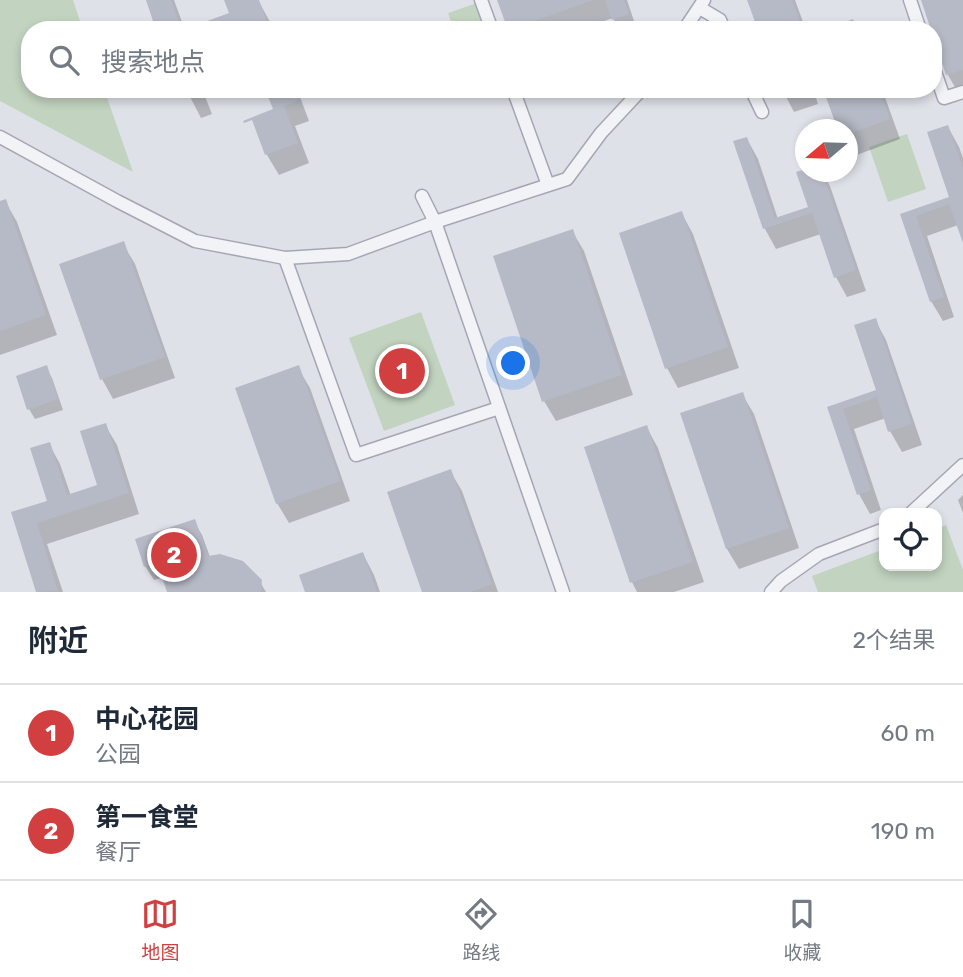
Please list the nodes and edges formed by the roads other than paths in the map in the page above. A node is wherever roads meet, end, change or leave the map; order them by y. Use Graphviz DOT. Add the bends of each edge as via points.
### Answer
graph roads {
  1 [pos="481,0"];
  2 [pos="910,0"];
  3 [pos="702,4"];
  4 [pos="489,21"];
  5 [pos="690,21"];
  6 [pos="720,21"];
  7 [pos="917,21"];
  8 [pos="942,92"];
  9 [pos="963,92"];
  10 [pos="516,98"];
  11 [pos="633,98"];
  12 [pos="755,98"];
  13 [pos="762,112"];
  14 [pos="0,137"];
  15 [pos="548,185"];
  16 [pos="422,196"];
  17 [pos="435,222"];
  18 [pos="285,258"];
  19 [pos="499,408"];
  20 [pos="963,465"];
  21 [pos="916,508"];
  22 [pos="879,531"];
  23 [pos="563,592"];
  24 [pos="771,592"];
  1 -- 4 [label="street"];
  2 -- 7 [label="street"];
  3 -- 5 [label="street"];
  3 -- 6 [label="street"];
  8 -- 9 [label="street" via="944,98"];
  10 -- 15 [label="street"];
  11 -- 15 [label="street" via="601,132 567,179"];
  12 -- 13 [label="street"];
  14 -- 18 [label="street" via="195,241"];
  15 -- 17 [label="street"];
  16 -- 17 [label="street"];
  17 -- 18 [label="street" via="348,254"];
  17 -- 19 [label="street"];
  18 -- 19 [label="street" via="356,455"];
  19 -- 23 [label="street"];
  20 -- 21 [label="street"];
  22 -- 24 [label="street" via="820,554"];
}
